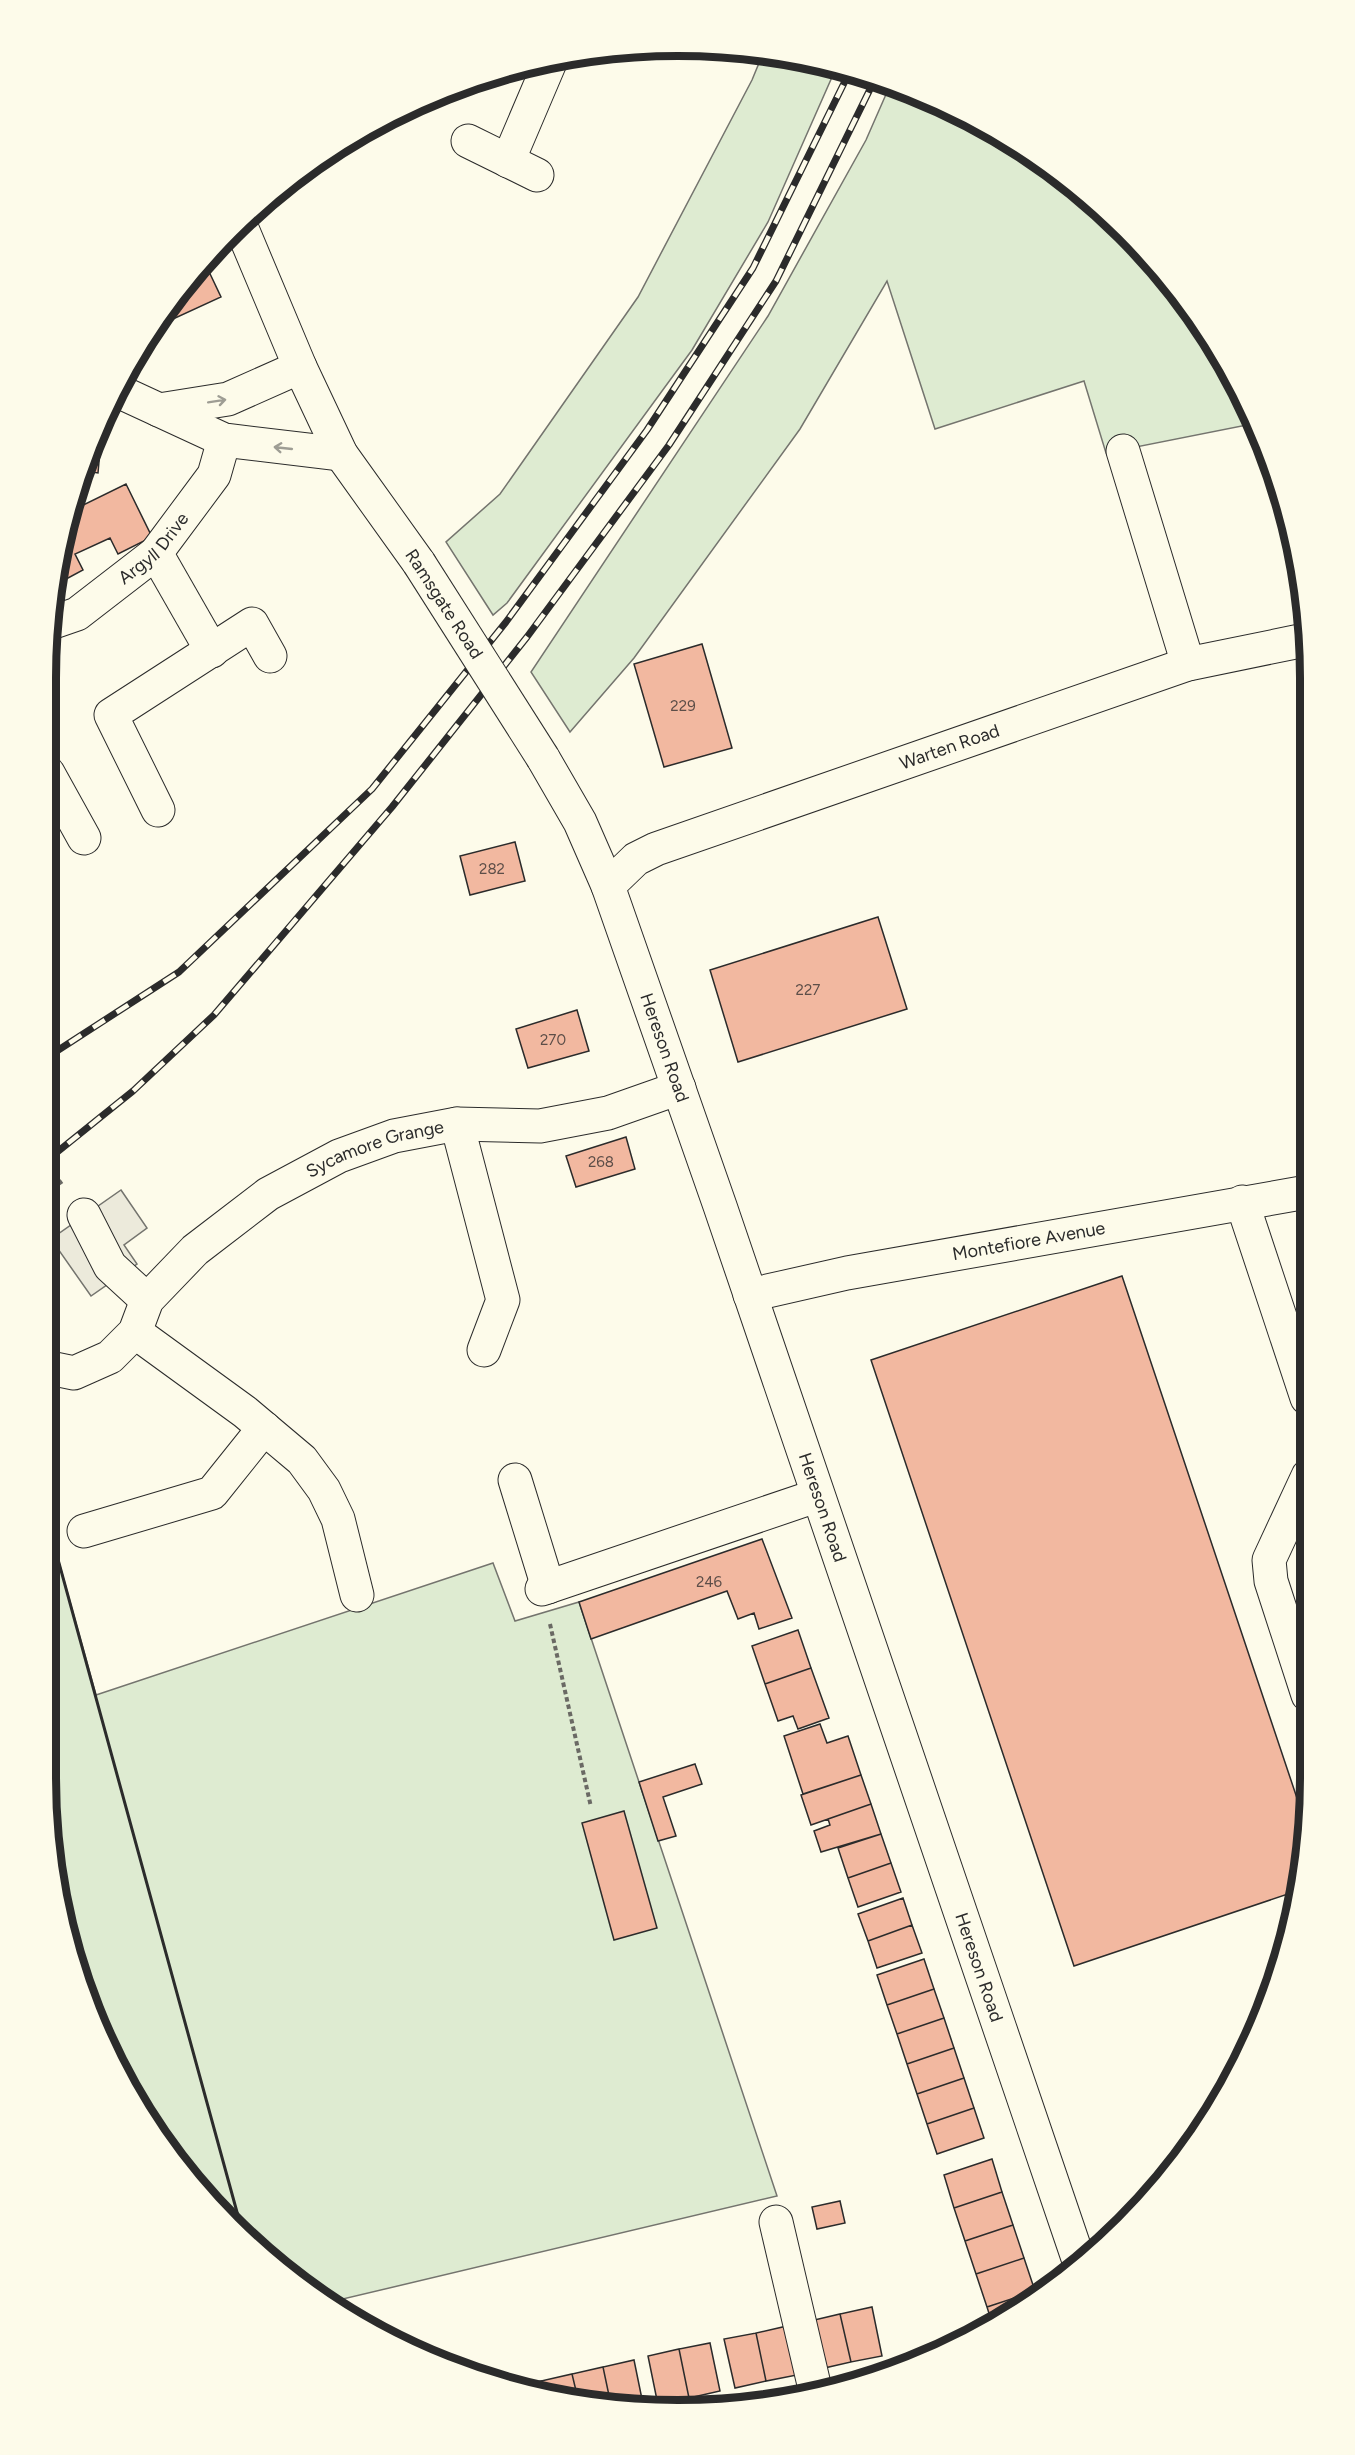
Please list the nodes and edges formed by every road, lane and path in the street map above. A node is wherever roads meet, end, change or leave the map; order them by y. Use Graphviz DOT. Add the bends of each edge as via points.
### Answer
graph roads {
  1 [pos="547,69"];
  2 [pos="468,141"];
  3 [pos="508,161"];
  4 [pos="537,176"];
  5 [pos="244,233"];
  6 [pos="300,367"];
  7 [pos="125,393"];
  8 [pos="159,410"];
  9 [pos="224,440"];
  10 [pos="1123,451"];
  11 [pos="341,454"];
  12 [pos="156,553"];
  13 [pos="59,620"];
  14 [pos="1298,641"];
  15 [pos="212,651"];
  16 [pos="270,656"];
  17 [pos="1188,664"];
  18 [pos="543,758"];
  19 [pos="56,787"];
  20 [pos="158,810"];
  21 [pos="84,838"];
  22 [pos="608,886"];
  23 [pos="679,1088"];
  24 [pos="457,1124"];
  25 [pos="1300,1193"];
  26 [pos="1242,1202"];
  27 [pos="84,1215"];
  28 [pos="750,1295"];
  29 [pos="147,1300"];
  30 [pos="135,1332"];
  31 [pos="1297,1332"];
  32 [pos="484,1350"];
  33 [pos="1300,1352"];
  34 [pos="56,1369"];
  35 [pos="264,1428"];
  36 [pos="515,1480"];
  37 [pos="1300,1493"];
  38 [pos="816,1496"];
  39 [pos="84,1531"];
  40 [pos="545,1588"];
  41 [pos="357,1595"];
  42 [pos="1300,1670"];
  43 [pos="591,1807"];
  44 [pos="776,2222"];
  45 [pos="1077,2254"];
  46 [pos="814,2384"];
  1 -- 3 [label="street"];
  2 -- 3 [label="street"];
  3 -- 4 [label="street"];
  5 -- 6 [label="street, Ramsgate Road"];
  8 -- 6 [label="street, one-way" via="228,399"];
  6 -- 11 [label="street, Ramsgate Road"];
  7 -- 8 [label="street"];
  8 -- 9 [label="street"];
  11 -- 9 [label="street, one-way"];
  9 -- 12 [label="street, Argyll Drive" via="214,475"];
  10 -- 17 [label="street"];
  11 -- 18 [label="street, Ramsgate Road, bridge" via="419,563"];
  12 -- 13 [label="street, Argyll Drive" via="77,614"];
  12 -- 15 [label="street"];
  14 -- 17 [label="street, Warten Road"];
  15 -- 16 [label="street" via="252,624"];
  15 -- 20 [label="street" via="111,715"];
  17 -- 22 [label="street, Warten Road" via="656,849 636,859"];
  18 -- 22 [label="street, Hereson Road" via="580,822"];
  19 -- 21 [label="street"];
  22 -- 23 [label="street, Hereson Road"];
  23 -- 24 [label="street, Sycamore Grange" via="608,1113 540,1126"];
  23 -- 28 [label="street, Hereson Road"];
  24 -- 29 [label="street, Sycamore Grange" via="394,1136 350,1152 268,1194 195,1250"];
  24 -- 32 [label="street" via="503,1300"];
  25 -- 26 [label="street, Montefiore Avenue"];
  26 -- 28 [label="street, Montefiore Avenue" via="847,1273"];
  26 -- 31 [label="street"];
  27 -- 29 [label="street" via="110,1266"];
  28 -- 38 [label="street, Hereson Road"];
  29 -- 30 [label="street, Sycamore Grange"];
  30 -- 34 [label="street, Sycamore Grange" via="110,1357 74,1373"];
  30 -- 35 [label="street"];
  31 -- 33 [label="street"];
  35 -- 39 [label="street" via="212,1493"];
  35 -- 41 [label="street" via="302,1460 324,1490 338,1519"];
  36 -- 40 [label="street"];
  37 -- 42 [label="street" via="1269,1560 1271,1581"];
  38 -- 40 [label="street"];
  38 -- 45 [label="street, Hereson Road"];
  40 -- 43 [label="path"];
  44 -- 46 [label="street"];
}
